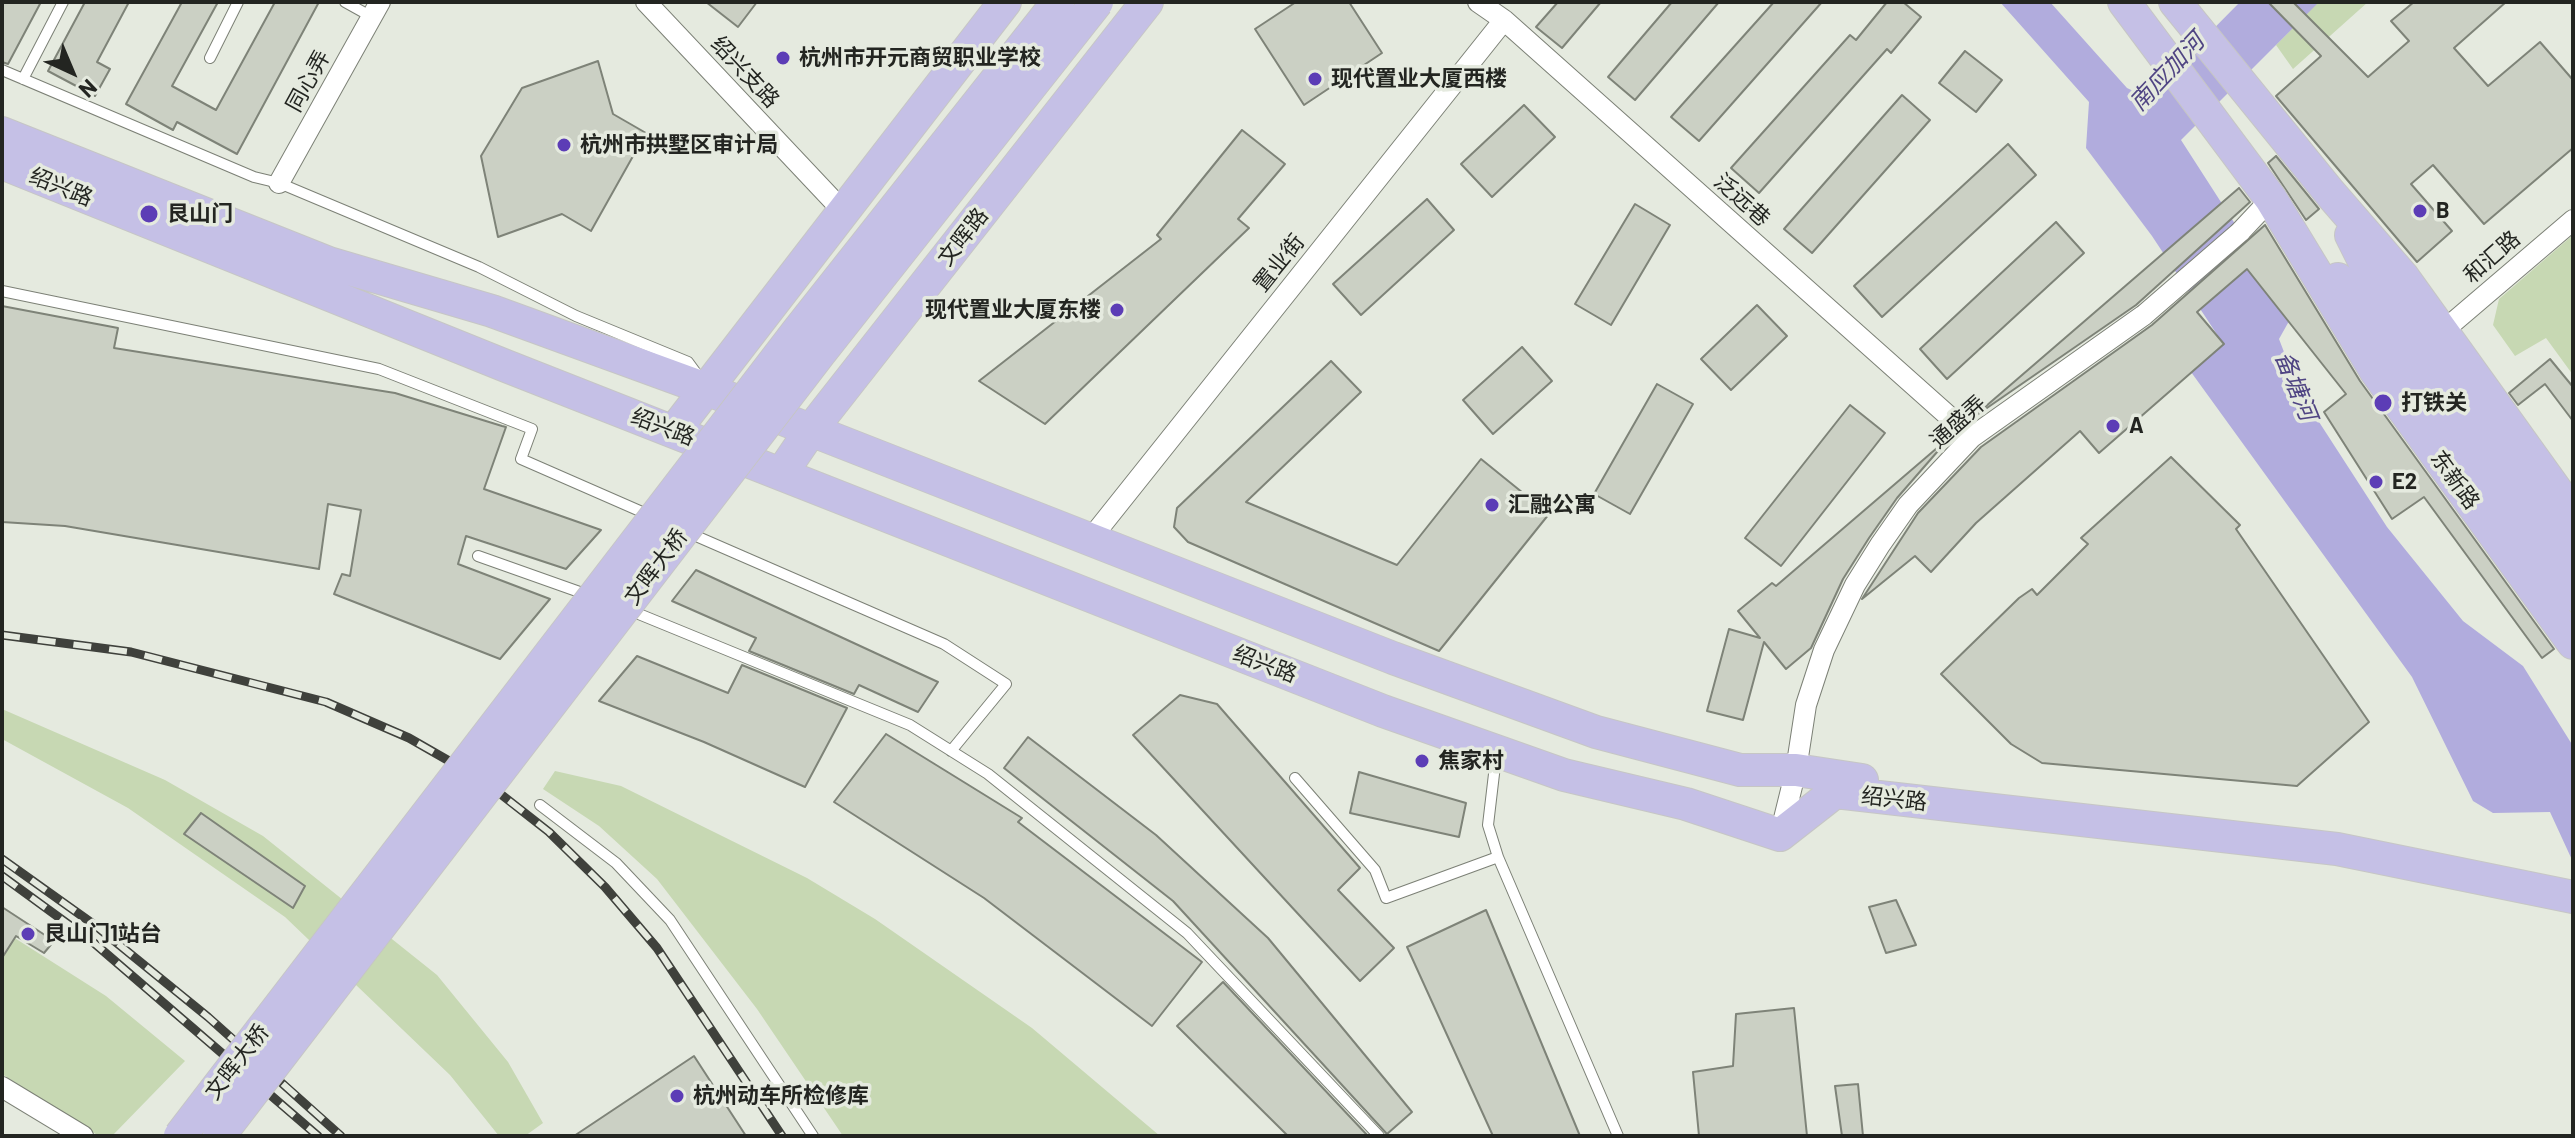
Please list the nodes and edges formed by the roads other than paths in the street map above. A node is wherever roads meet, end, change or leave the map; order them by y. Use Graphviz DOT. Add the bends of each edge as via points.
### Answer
graph roads {
  1 [pos="63,2"];
  2 [pos="238,2"];
  3 [pos="345,2"];
  4 [pos="646,2"];
  5 [pos="1005,2"];
  6 [pos="1058,2"];
  7 [pos="1097,2"];
  8 [pos="1147,2"];
  9 [pos="1478,2"];
  10 [pos="2124,2"];
  11 [pos="2175,2"];
  12 [pos="376,10"];
  13 [pos="1504,20"];
  14 [pos="210,58"];
  15 [pos="2,70"];
  16 [pos="23,79"];
  17 [pos="2,133"];
  18 [pos="2,163"];
  19 [pos="279,183"];
  20 [pos="2330,193"];
  21 [pos="2271,199"];
  22 [pos="842,210"];
  23 [pos="2573,220"];
  24 [pos="2290,232"];
  25 [pos="2,291"];
  26 [pos="2443,331"];
  27 [pos="706,389"];
  28 [pos="811,430"];
  29 [pos="674,431"];
  30 [pos="1972,437"];
  31 [pos="781,474"];
  32 [pos="2573,514"];
  33 [pos="1092,537"];
  34 [pos="2573,555"];
  35 [pos="478,556"];
  36 [pos="2573,595"];
  37 [pos="2573,643"];
  38 [pos="951,751"];
  39 [pos="1497,751"];
  40 [pos="1796,770"];
  41 [pos="1295,778"];
  42 [pos="540,805"];
  43 [pos="1780,835"];
  44 [pos="1498,857"];
  45 [pos="2573,882"];
  46 [pos="2573,897"];
  47 [pos="2,1087"];
  48 [pos="83,1136"];
  49 [pos="180,1136"];
  50 [pos="219,1136"];
  51 [pos="813,1136"];
  52 [pos="1379,1136"];
  53 [pos="1618,1136"];
  1 -- 16 [label="lane"];
  2 -- 14 [label="lane"];
  3 -- 12 [label="lane"];
  4 -- 22 [label="street, 绍兴支路"];
  5 -- 22 [label="main road"];
  6 -- 49 [label="main road, 文晖大桥, bridge" via="797,332"];
  7 -- 50 [label="main road, 文晖大桥, bridge" via="820,353"];
  8 -- 28 [label="main road, 文晖路"];
  9 -- 13 [label="street, 泛远巷"];
  10 -- 21 [label="main road, 东新路"];
  11 -- 20 [label="main road"];
  12 -- 19 [label="street, 同心弄"];
  13 -- 30 [label="street, 泛远巷"];
  13 -- 33 [label="street, 置业街"];
  15 -- 16 [label="lane"];
  16 -- 19 [label="lane"];
  17 -- 27 [label="main road, 绍兴路" via="329,263 492,311"];
  18 -- 29 [label="main road, 绍兴路"];
  19 -- 27 [label="lane" via="688,362"];
  20 -- 26 [label="main road"];
  20 -- 34 [label="main road" via="2378,289"];
  21 -- 24 [label="main road, 东新路"];
  21 -- 30 [label="street, 通盛弄, bridge" via="2144,315"];
  22 -- 27 [label="main road"];
  23 -- 26 [label="street, 和汇路"];
  24 -- 36 [label="main road, 东新路" via="2352,294"];
  24 -- 37 [label="main road, 东新路" via="2375,370"];
  25 -- 38 [label="lane" via="379,369 532,429 521,459 944,644 1006,684"];
  26 -- 32 [label="main road"];
  27 -- 28 [label="main road, 绍兴路"];
  27 -- 29 [label="main road"];
  28 -- 31 [label="main road, 文晖路"];
  28 -- 33 [label="main road, 绍兴路"];
  29 -- 31 [label="main road, 绍兴路"];
  30 -- 40 [label="street, 通盛弄" via="1908,505 1855,585 1824,650 1806,705"];
  31 -- 39 [label="main road, 绍兴路"];
  33 -- 40 [label="main road, 绍兴路" via="1393,658 1596,732 1740,770"];
  35 -- 38 [label="lane" via="682,630 910,725"];
  38 -- 52 [label="lane" via="988,774 1187,933"];
  39 -- 43 [label="main road, 绍兴路"];
  39 -- 44 [label="lane" via="1488,825"];
  40 -- 43 [label="street, 通盛弄"];
  40 -- 45 [label="main road, 绍兴路" via="2345,832"];
  41 -- 44 [label="lane" via="1375,870 1386,898"];
  42 -- 51 [label="lane" via="616,863 670,920"];
  43 -- 46 [label="main road, 绍兴路" via="1835,792 2337,849"];
  44 -- 53 [label="lane"];
  47 -- 48 [label="street"];
}
